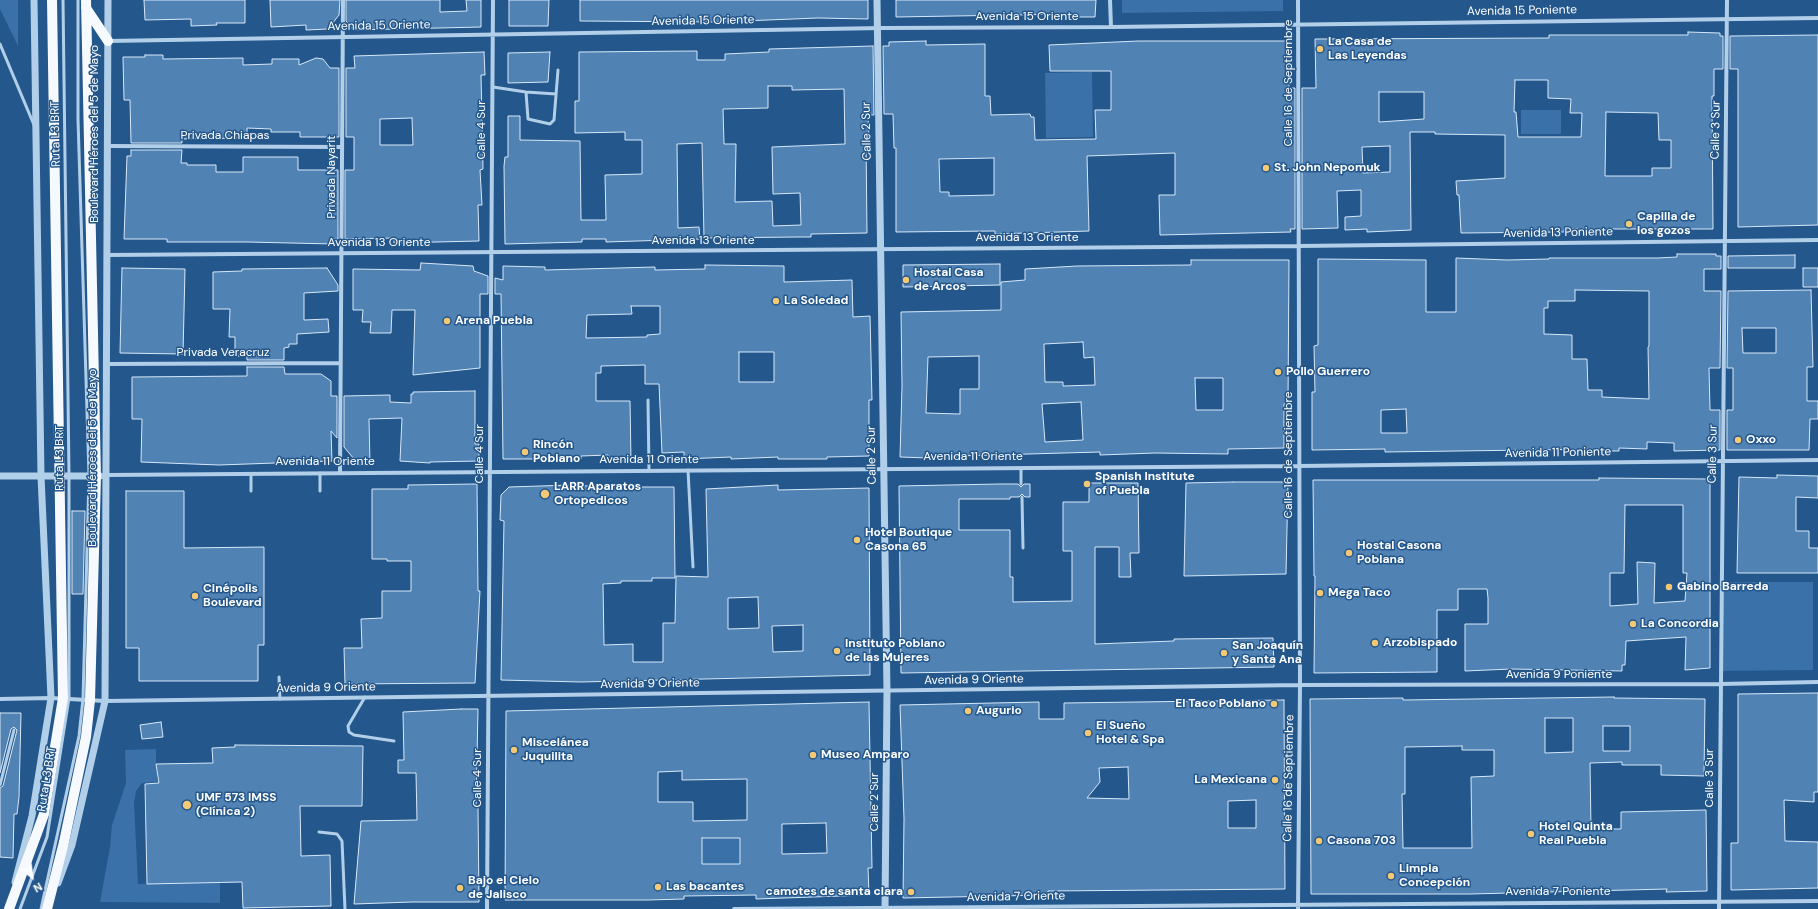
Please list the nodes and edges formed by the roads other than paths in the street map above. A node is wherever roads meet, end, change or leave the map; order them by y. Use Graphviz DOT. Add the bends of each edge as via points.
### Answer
graph roads {
  1 [pos="34,0"];
  2 [pos="52,0"];
  3 [pos="63,0"];
  4 [pos="78,0"];
  5 [pos="108,0"];
  6 [pos="343,0"];
  7 [pos="493,0"];
  8 [pos="876,0"];
  9 [pos="1110,0"];
  10 [pos="1298,0"];
  11 [pos="1727,0"];
  12 [pos="86,4"];
  13 [pos="1818,18"];
  14 [pos="1727,19"];
  15 [pos="1298,24"];
  16 [pos="1111,27"];
  17 [pos="877,28"];
  18 [pos="493,34"];
  19 [pos="343,37"];
  20 [pos="108,41"];
  21 [pos="0,44"];
  22 [pos="558,70"];
  23 [pos="493,87"];
  24 [pos="526,92"];
  25 [pos="556,94"];
  26 [pos="36,131"];
  27 [pos="108,146"];
  28 [pos="342,147"];
  29 [pos="1818,240"];
  30 [pos="1725,242"];
  31 [pos="1299,246"];
  32 [pos="880,250"];
  33 [pos="492,253"];
  34 [pos="341,254"];
  35 [pos="107,255"];
  36 [pos="340,363"];
  37 [pos="107,364"];
  38 [pos="648,400"];
  39 [pos="1818,460"];
  40 [pos="1722,461"];
  41 [pos="1298,466"];
  42 [pos="1021,468"];
  43 [pos="883,469"];
  44 [pos="688,470"];
  45 [pos="649,471"];
  46 [pos="490,472"];
  47 [pos="320,473"];
  48 [pos="340,473"];
  49 [pos="251,474"];
  50 [pos="0,476"];
  51 [pos="42,476"];
  52 [pos="64,476"];
  53 [pos="97,476"];
  54 [pos="1021,484"];
  55 [pos="252,491"];
  56 [pos="320,491"];
  57 [pos="1022,497"];
  58 [pos="1023,548"];
  59 [pos="693,567"];
  60 [pos="279,677"];
  61 [pos="1818,682"];
  62 [pos="1720,684"];
  63 [pos="1300,685"];
  64 [pos="887,691"];
  65 [pos="489,696"];
  66 [pos="365,697"];
  67 [pos="51,698"];
  68 [pos="66,698"];
  69 [pos="280,698"];
  70 [pos="0,699"];
  71 [pos="87,699"];
  72 [pos="105,701"];
  73 [pos="14,730"];
  74 [pos="394,741"];
  75 [pos="0,785"];
  76 [pos="319,832"];
  77 [pos="1719,901"];
  78 [pos="1818,901"];
  79 [pos="1298,907"];
  80 [pos="8,909"];
  81 [pos="20,909"];
  82 [pos="41,909"];
  83 [pos="48,909"];
  84 [pos="345,909"];
  85 [pos="487,909"];
  86 [pos="734,909"];
  87 [pos="885,909"];
  88 [pos="1719,909"];
  1 -- 26 [label="street"];
  2 -- 52 [label="main road"];
  3 -- 52 [label="lane, Ruta L3 BRT"];
  4 -- 53 [label="lane" via="78,119"];
  5 -- 20 [label="street, Boulevard Héroes del 5 de Mayo"];
  6 -- 19 [label="street, Privada Nayarit"];
  7 -- 18 [label="street, Calle 4 Sur"];
  8 -- 17 [label="street, Calle 2 Sur"];
  9 -- 16 [label="street"];
  10 -- 15 [label="street, Calle 16 de Septiembre"];
  11 -- 14 [label="street, Calle 3 Sur"];
  12 -- 20 [label="main road"];
  12 -- 53 [label="main road, Boulevard Héroes del 5 de Mayo"];
  13 -- 14 [label="street, Avenida 15 Poniente"];
  14 -- 15 [label="street, Avenida 15 Poniente"];
  14 -- 30 [label="street, Calle 3 Sur"];
  15 -- 16 [label="street, Avenida 15 Oriente"];
  15 -- 31 [label="street, Calle 16 de Septiembre"];
  16 -- 17 [label="street, Avenida 15 Oriente"];
  17 -- 18 [label="street, Avenida 15 Oriente"];
  17 -- 32 [label="street, Calle 2 Sur"];
  18 -- 19 [label="street, Avenida 15 Oriente"];
  18 -- 23 [label="street, Calle 4 Sur"];
  19 -- 20 [label="street, Avenida 15 Oriente"];
  19 -- 28 [label="street, Privada Nayarit"];
  20 -- 27 [label="street, Boulevard Héroes del 5 de Mayo"];
  21 -- 26 [label="lane"];
  22 -- 25 [label="lane"];
  23 -- 24 [label="lane"];
  23 -- 33 [label="street, Calle 4 Sur"];
  24 -- 25 [label="lane"];
  24 -- 25 [label="lane" via="528,119 550,124 554,120"];
  26 -- 51 [label="street"];
  27 -- 28 [label="street, Privada Chiapas"];
  27 -- 35 [label="street, Boulevard Héroes del 5 de Mayo"];
  28 -- 34 [label="street, Privada Nayarit"];
  29 -- 30 [label="street, Avenida 13 Poniente"];
  30 -- 31 [label="street, Avenida 13 Poniente"];
  30 -- 40 [label="street, Calle 3 Sur"];
  31 -- 32 [label="street, Avenida 13 Oriente"];
  31 -- 41 [label="street, Calle 16 de Septiembre"];
  32 -- 33 [label="street, Avenida 13 Oriente"];
  32 -- 43 [label="street, Calle 2 Sur"];
  33 -- 34 [label="street, Avenida 13 Oriente"];
  33 -- 46 [label="street, Calle 4 Sur"];
  34 -- 35 [label="street, Avenida 13 Oriente"];
  34 -- 36 [label="street, Privada Nayarit"];
  35 -- 37 [label="street, Boulevard Héroes del 5 de Mayo"];
  36 -- 37 [label="street, Privada Veracruz"];
  36 -- 48 [label="street, Privada Nayarit"];
  37 -- 53 [label="street, Boulevard Héroes del 5 de Mayo"];
  38 -- 45 [label="lane"];
  39 -- 40 [label="street, Avenida 11 Poniente"];
  40 -- 41 [label="street, Avenida 11 Poniente"];
  40 -- 62 [label="street, Calle 3 Sur"];
  41 -- 42 [label="street, Avenida 11 Oriente"];
  41 -- 63 [label="street, Calle 16 de Septiembre"];
  42 -- 43 [label="street, Avenida 11 Oriente"];
  42 -- 54 [label="lane"];
  43 -- 44 [label="street, Avenida 11 Oriente"];
  43 -- 64 [label="street, Calle 2 Sur"];
  44 -- 45 [label="street, Avenida 11 Oriente"];
  44 -- 59 [label="lane"];
  45 -- 46 [label="street, Avenida 11 Oriente"];
  46 -- 48 [label="street, Avenida 11 Oriente"];
  46 -- 65 [label="street, Calle 4 Sur"];
  47 -- 48 [label="street, Avenida 11 Oriente"];
  47 -- 49 [label="street, Avenida 11 Oriente"];
  47 -- 56 [label="lane"];
  49 -- 53 [label="street, Avenida 11 Oriente"];
  49 -- 55 [label="lane"];
  50 -- 51 [label="street, Avenida 11 Oriente"];
  51 -- 52 [label="street, Avenida 11 Oriente"];
  51 -- 67 [label="street"];
  52 -- 53 [label="street, Avenida 11 Oriente"];
  52 -- 68 [label="main road"];
  53 -- 71 [label="main road, Boulevard Héroes del 5 de Mayo"];
  53 -- 72 [label="street, Boulevard Héroes del 5 de Mayo"];
  57 -- 58 [label="lane"];
  60 -- 69 [label="lane"];
  61 -- 62 [label="street, Avenida 9 Poniente"];
  62 -- 63 [label="street, Avenida 9 Poniente"];
  62 -- 77 [label="street, Calle 3 Sur"];
  63 -- 64 [label="street, Avenida 9 Oriente"];
  63 -- 79 [label="street, Calle 16 de Septiembre"];
  64 -- 65 [label="street, Avenida 9 Oriente"];
  64 -- 87 [label="street, Calle 2 Sur"];
  65 -- 66 [label="street, Avenida 9 Oriente"];
  65 -- 85 [label="street, Calle 4 Sur"];
  66 -- 69 [label="street, Avenida 9 Oriente"];
  66 -- 74 [label="lane" via="348,726 348,732"];
  67 -- 68 [label="street, Avenida 9 Oriente"];
  67 -- 70 [label="street, Avenida 9 Oriente"];
  67 -- 80 [label="street" via="32,816"];
  68 -- 71 [label="street, Avenida 9 Oriente"];
  68 -- 80 [label="main road" via="44,814"];
  68 -- 81 [label="lane, Ruta L3 BRT" via="47,837"];
  69 -- 72 [label="street, Avenida 9 Oriente"];
  71 -- 72 [label="street, Avenida 9 Oriente"];
  71 -- 82 [label="lane"];
  71 -- 83 [label="main road, Boulevard Héroes del 5 de Mayo" via="86,737"];
  72 -- 83 [label="street, Boulevard Héroes del 5 de Mayo" via="72,845"];
  73 -- 75 [label="lane"];
  76 -- 84 [label="lane" via="337,834 342,841"];
  77 -- 78 [label="street, Avenida 7 Poniente"];
  77 -- 79 [label="street, Avenida 7 Poniente"];
  77 -- 88 [label="street, Calle 3 Sur"];
  79 -- 87 [label="street, Avenida 7 Oriente"];
  86 -- 87 [label="street, Avenida 7 Oriente"];
}
